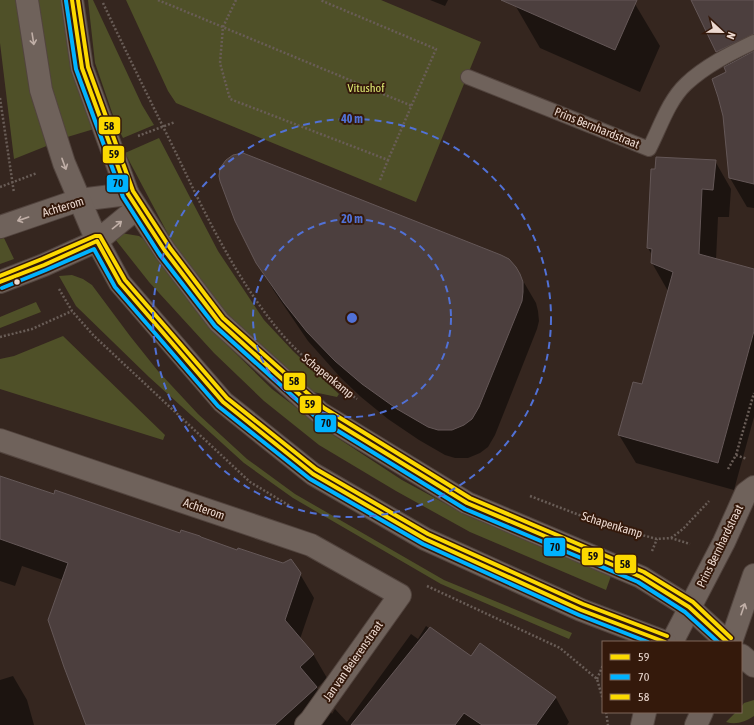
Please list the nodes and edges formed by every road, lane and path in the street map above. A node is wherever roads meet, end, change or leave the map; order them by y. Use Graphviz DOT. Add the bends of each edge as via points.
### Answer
graph roads {
  1 [pos="27,0"];
  2 [pos="72,0"];
  3 [pos="101,0"];
  4 [pos="158,0"];
  5 [pos="236,0"];
  6 [pos="320,0"];
  7 [pos="223,28"];
  8 [pos="754,42"];
  9 [pos="468,77"];
  10 [pos="0,98"];
  11 [pos="412,106"];
  12 [pos="175,122"];
  13 [pos="163,126"];
  14 [pos="134,138"];
  15 [pos="388,160"];
  16 [pos="40,172"];
  17 [pos="380,180"];
  18 [pos="12,182"];
  19 [pos="0,187"];
  20 [pos="79,200"];
  21 [pos="132,201"];
  22 [pos="0,227"];
  23 [pos="97,240"];
  24 [pos="0,282"];
  25 [pos="57,286"];
  26 [pos="0,337"];
  27 [pos="754,393"];
  28 [pos="362,403"];
  29 [pos="0,440"];
  30 [pos="725,475"];
  31 [pos="754,487"];
  32 [pos="524,494"];
  33 [pos="713,496"];
  34 [pos="671,538"];
  35 [pos="657,539"];
  36 [pos="754,575"];
  37 [pos="400,595"];
  38 [pos="689,607"];
  39 [pos="662,641"];
  40 [pos="672,641"];
  41 [pos="726,641"];
  42 [pos="731,641"];
  43 [pos="742,655"];
  44 [pos="742,665"];
  45 [pos="602,667"];
  46 [pos="754,668"];
  47 [pos="602,690"];
  48 [pos="606,713"];
  49 [pos="645,713"];
  50 [pos="702,713"];
  51 [pos="306,725"];
  52 [pos="608,725"];
  53 [pos="642,725"];
  54 [pos="696,725"];
  1 -- 20 [label="main road, one-way" via="41,90 64,163"];
  2 -- 21 [label="main road" via="82,68"];
  3 -- 13 [label="path, Schapenkamp"];
  4 -- 7 [label="path"];
  5 -- 7 [label="path"];
  6 -- 11 [label="path" via="436,49"];
  7 -- 11 [label="path"];
  7 -- 15 [label="path" via="220,63 230,98"];
  8 -- 9 [label="lane, Prins Bernhardstraat" via="735,51 685,85 671,104 649,149"];
  10 -- 18 [label="path"];
  11 -- 15 [label="path"];
  12 -- 13 [label="path"];
  13 -- 14 [label="path"];
  13 -- 28 [label="path, Schapenkamp" via="221,241 245,283 276,327 298,352 329,380"];
  15 -- 17 [label="path"];
  16 -- 18 [label="path"];
  18 -- 19 [label="path"];
  20 -- 21 [label="main road, Achterom"];
  20 -- 22 [label="main road, Achterom, one-way"];
  20 -- 23 [label="main road"];
  23 -- 21 [label="main road, one-way"];
  21 -- 38 [label="main road" via="165,251 219,322 320,413 467,503 641,577"];
  23 -- 24 [label="main road"];
  23 -- 39 [label="main road" via="120,283 223,402 313,474 425,540 581,610"];
  25 -- 26 [label="path" via="72,311 32,328"];
  27 -- 30 [label="path" via="736,455"];
  29 -- 37 [label="main road, Achterom" via="311,545"];
  31 -- 38 [label="main road, Prins Bernhardstraat" via="746,493 724,542"];
  32 -- 35 [label="path, Schapenkamp" via="586,518"];
  33 -- 34 [label="path"];
  42 -- 36 [label="main road, one-way"];
  37 -- 51 [label="main road, Jan van Beierenstraat"];
  38 -- 40 [label="main road, Prins Bernhardstraat"];
  38 -- 41 [label="main road"];
  43 -- 46 [label="main road"];
  44 -- 46 [label="main road"];
  45 -- 47 [label="path" via="597,679"];
  48 -- 52 [label="path"];
  49 -- 53 [label="main road"];
  50 -- 54 [label="main road"];
}
